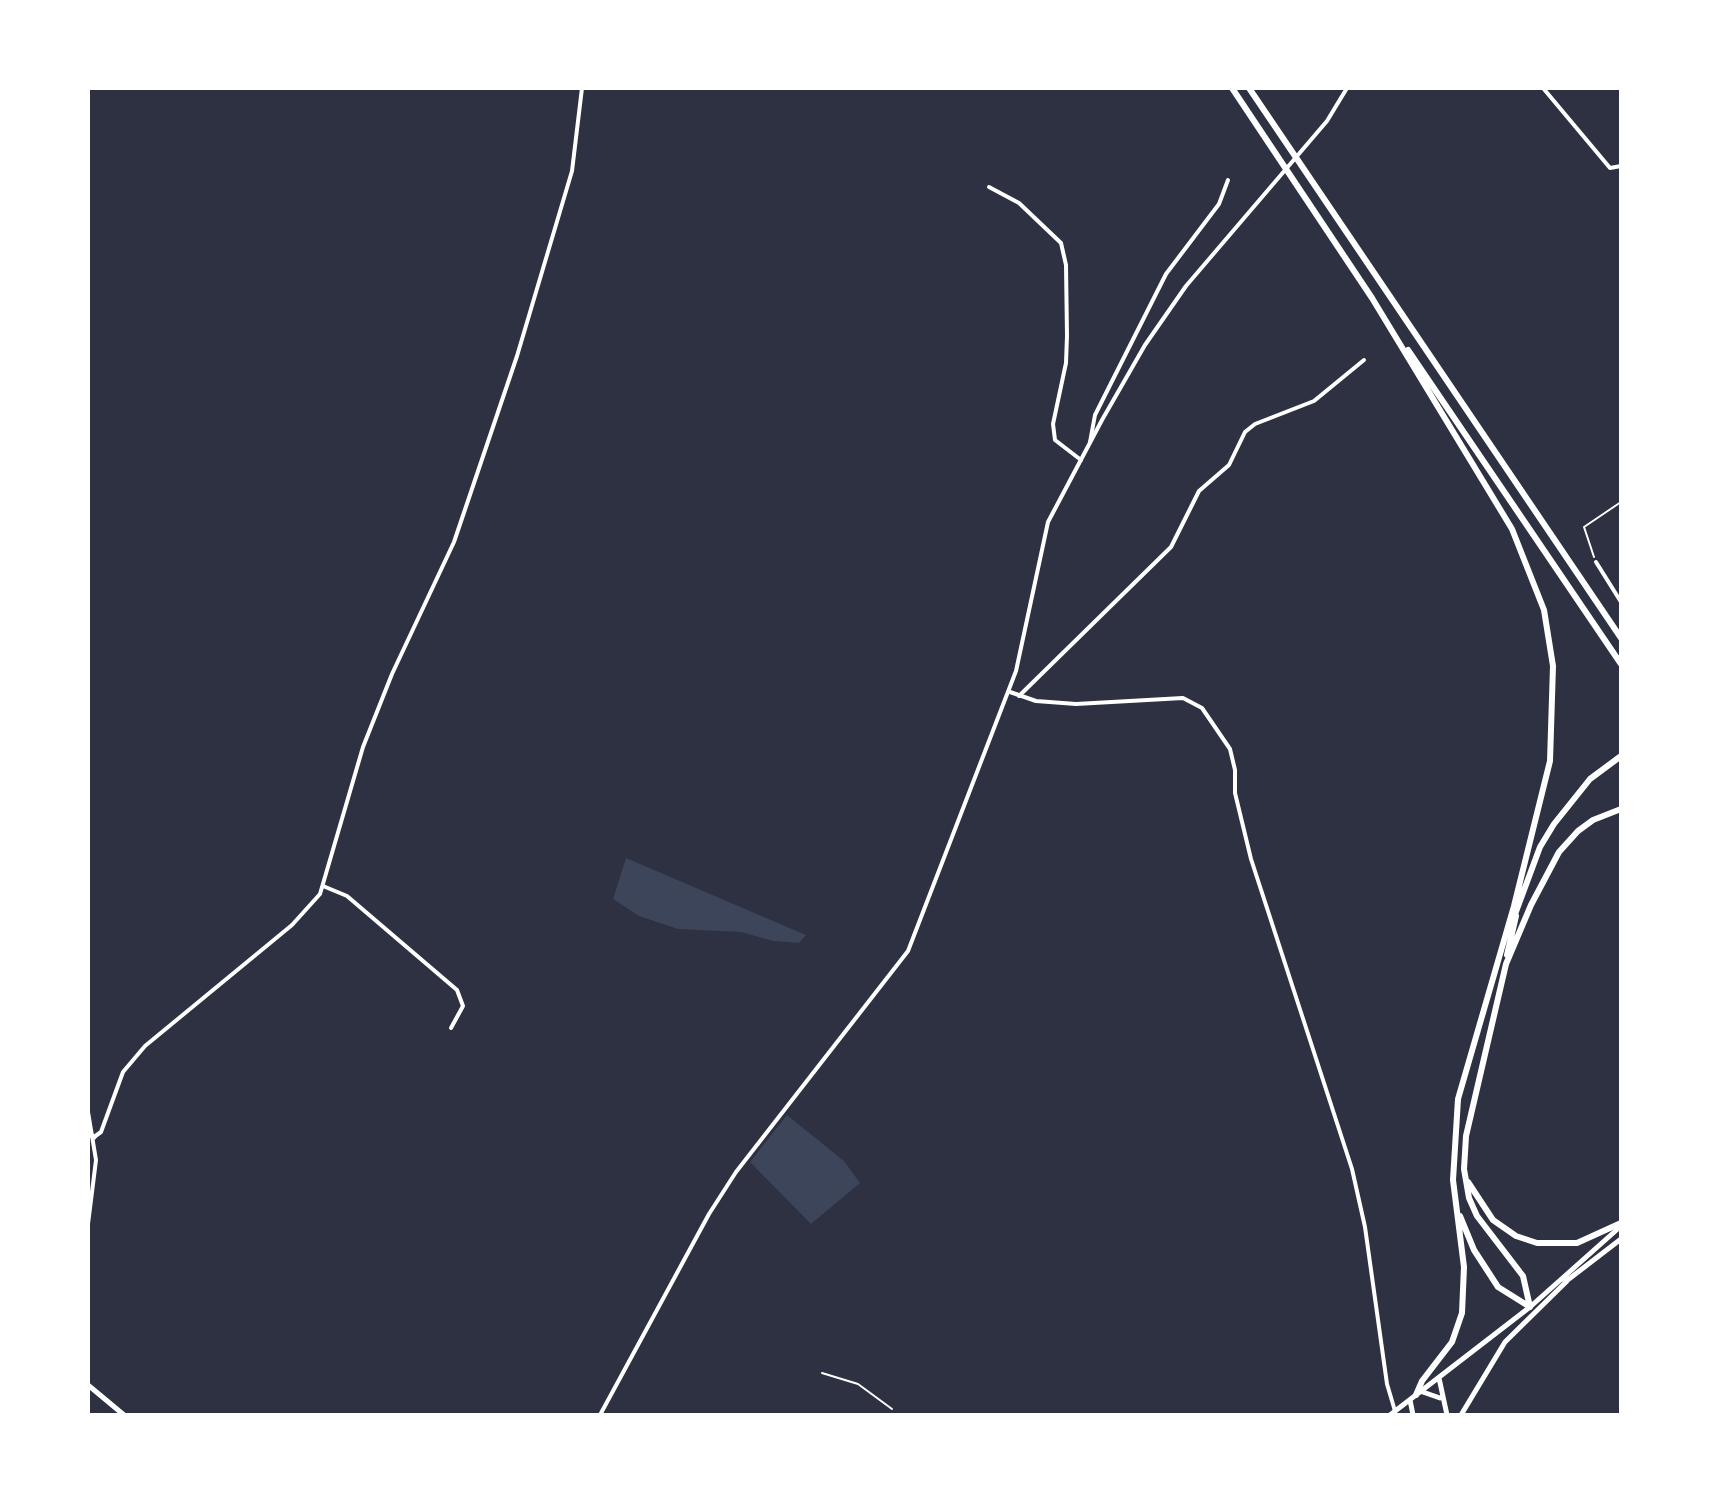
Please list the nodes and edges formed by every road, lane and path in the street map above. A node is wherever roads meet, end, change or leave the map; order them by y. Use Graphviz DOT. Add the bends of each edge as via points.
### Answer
graph roads {
  1 [pos="582,88"];
  2 [pos="1232,88"];
  3 [pos="1249,88"];
  4 [pos="1347,88"];
  5 [pos="1543,88"];
  6 [pos="1621,166"];
  7 [pos="1228,180"];
  8 [pos="989,187"];
  9 [pos="1372,298"];
  10 [pos="1364,360"];
  11 [pos="1089,445"];
  12 [pos="1081,460"];
  13 [pos="1621,502"];
  14 [pos="1596,562"];
  15 [pos="1621,602"];
  16 [pos="1621,637"];
  17 [pos="1621,664"];
  18 [pos="1010,692"];
  19 [pos="1019,696"];
  20 [pos="1621,756"];
  21 [pos="1621,809"];
  22 [pos="323,886"];
  23 [pos="1518,908"];
  24 [pos="1506,964"];
  25 [pos="1492,972"];
  26 [pos="451,1028"];
  27 [pos="88,1112"];
  28 [pos="91,1135"];
  29 [pos="1465,1177"];
  30 [pos="1457,1209"];
  31 [pos="88,1224"];
  32 [pos="1621,1225"];
  33 [pos="1621,1239"];
  34 [pos="1567,1281"];
  35 [pos="1531,1307"];
  36 [pos="822,1373"];
  37 [pos="1439,1377"];
  38 [pos="88,1385"];
  39 [pos="1415,1395"];
  40 [pos="1441,1399"];
  41 [pos="892,1409"];
  42 [pos="1392,1413"];
  43 [pos="124,1415"];
  44 [pos="600,1415"];
  45 [pos="1413,1415"];
  46 [pos="1447,1415"];
  47 [pos="1461,1415"];
  1 -- 22 [label="street" via="572,171 535,299 454,542 363,747"];
  2 -- 9 [label="highway"];
  3 -- 16 [label="highway"];
  4 -- 11 [label="street" via="1315,135 1167,311"];
  5 -- 6 [label="street" via="1610,168"];
  7 -- 11 [label="street" via="1219,204 1166,274 1095,415"];
  8 -- 12 [label="street" via="1019,203 1061,243 1067,349 1053,424 1055,440"];
  9 -- 17 [label="highway"];
  9 -- 25 [label="highway" via="1512,529 1544,610 1553,666 1550,761"];
  10 -- 19 [label="street" via="1314,401 1245,432 1229,465 1199,491 1171,547"];
  11 -- 12 [label="street"];
  12 -- 18 [label="street" via="1048,522"];
  13 -- 14 [label="path" via="1584,527"];
  14 -- 15 [label="street"];
  18 -- 19 [label="street"];
  18 -- 44 [label="street" via="908,951 736,1172"];
  19 -- 42 [label="street" via="1076,704 1183,698 1202,708 1230,749 1251,859 1359,1195"];
  20 -- 23 [label="highway" via="1590,779 1554,824"];
  21 -- 24 [label="highway" via="1593,820 1559,852"];
  22 -- 26 [label="street" via="347,896 457,990 463,1006"];
  22 -- 28 [label="street" via="305,914 145,1046 123,1072 101,1132"];
  23 -- 24 [label="highway"];
  23 -- 25 [label="highway"];
  24 -- 29 [label="highway" via="1468,1124"];
  25 -- 30 [label="highway" via="1458,1099 1453,1146"];
  27 -- 28 [label="street"];
  28 -- 31 [label="street" via="95,1176"];
  29 -- 32 [label="highway" via="1493,1220 1525,1240 1577,1243"];
  29 -- 35 [label="highway" via="1477,1216 1523,1276"];
  30 -- 35 [label="highway" via="1474,1250 1498,1287"];
  30 -- 39 [label="highway" via="1465,1277 1462,1313 1452,1342"];
  32 -- 35 [label="main road"];
  33 -- 34 [label="main road"];
  34 -- 35 [label="main road"];
  34 -- 47 [label="main road" via="1505,1342"];
  35 -- 37 [label="main road"];
  36 -- 41 [label="path" via="858,1384"];
  37 -- 39 [label="main road"];
  37 -- 40 [label="main road"];
  38 -- 43 [label="main road"];
  39 -- 40 [label="main road"];
  39 -- 42 [label="main road"];
  39 -- 45 [label="main road"];
  40 -- 46 [label="main road"];
}
